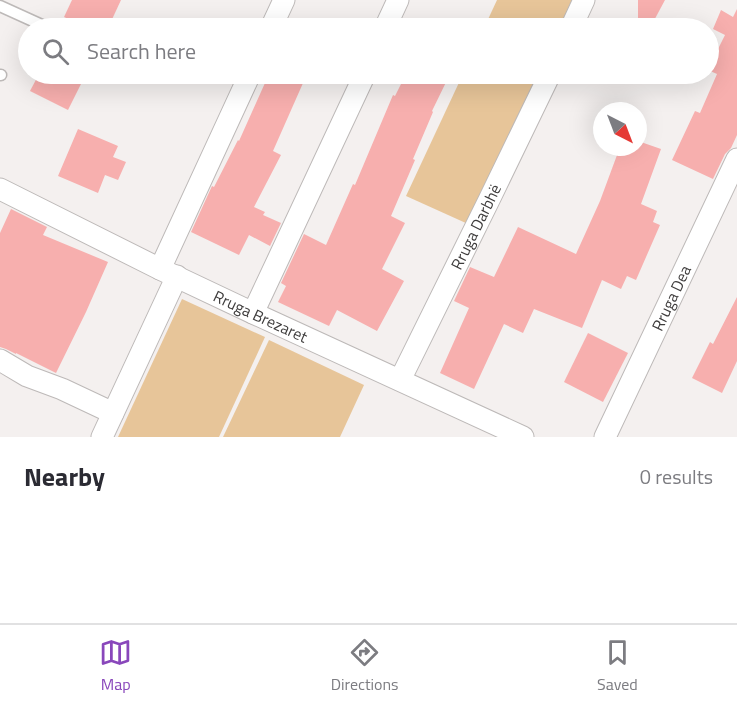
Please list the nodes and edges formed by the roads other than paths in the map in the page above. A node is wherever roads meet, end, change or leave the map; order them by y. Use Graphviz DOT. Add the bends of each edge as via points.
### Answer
graph roads {
  1 [pos="284,0"];
  2 [pos="399,0"];
  3 [pos="584,0"];
  4 [pos="0,6"];
  5 [pos="26,18"];
  6 [pos="276,18"];
  7 [pos="390,18"];
  8 [pos="576,18"];
  9 [pos="246,84"];
  10 [pos="360,84"];
  11 [pos="545,84"];
  12 [pos="737,159"];
  13 [pos="0,189"];
  14 [pos="169,273"];
  15 [pos="254,313"];
  16 [pos="0,360"];
  17 [pos="400,380"];
  18 [pos="113,413"];
  19 [pos="102,437"];
  20 [pos="523,437"];
  21 [pos="605,437"];
  1 -- 6 [label="street"];
  2 -- 7 [label="street"];
  3 -- 8 [label="street"];
  4 -- 5 [label="lane"];
  9 -- 14 [label="street"];
  10 -- 15 [label="street"];
  11 -- 17 [label="street, Rruga Darbhë"];
  12 -- 21 [label="street, Rruga Dea"];
  13 -- 14 [label="street, Rruga Brezaret"];
  14 -- 15 [label="street, Rruga Brezaret"];
  14 -- 18 [label="street"];
  15 -- 17 [label="street, Rruga Brezaret"];
  16 -- 18 [label="street" via="27,376"];
  17 -- 20 [label="street, Rruga Brezaret"];
  18 -- 19 [label="street"];
}
